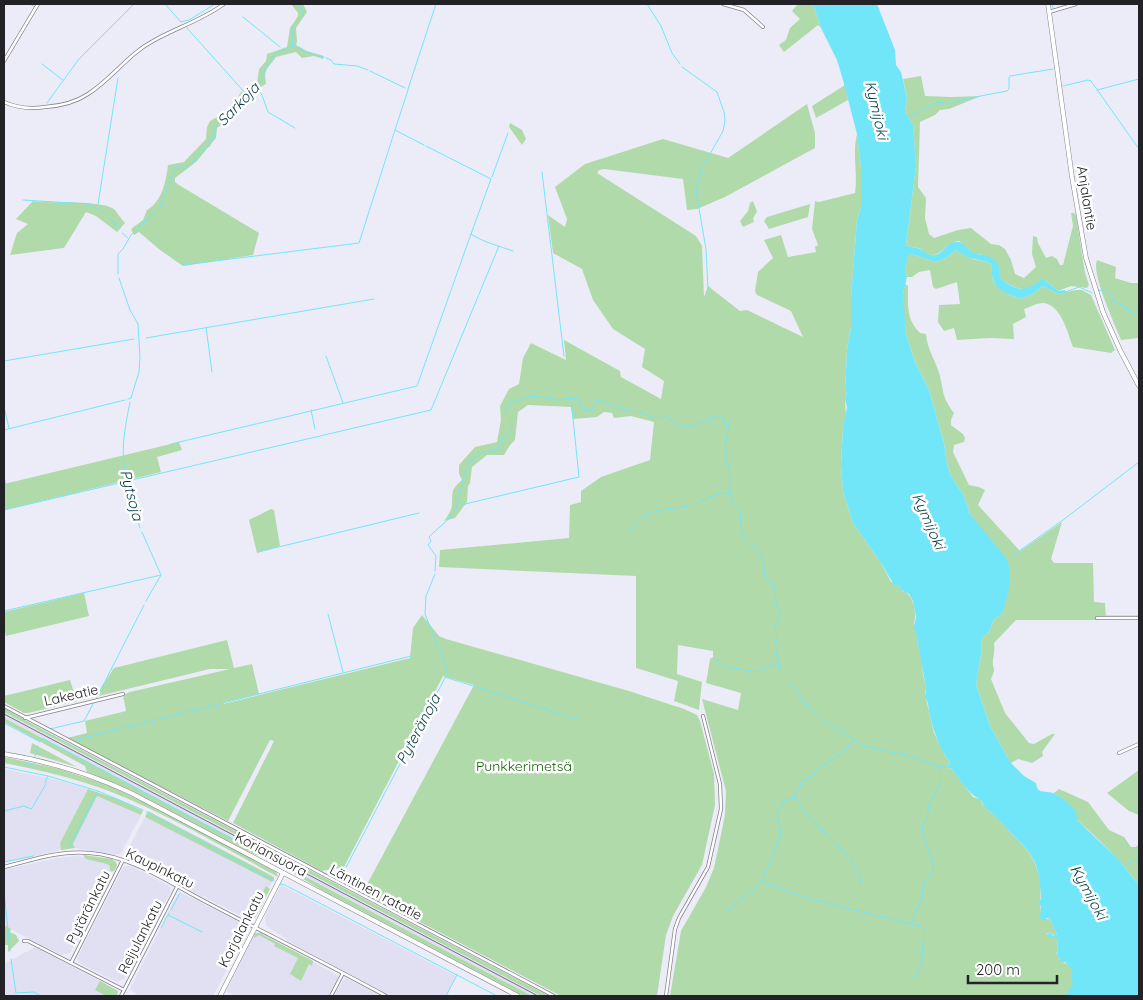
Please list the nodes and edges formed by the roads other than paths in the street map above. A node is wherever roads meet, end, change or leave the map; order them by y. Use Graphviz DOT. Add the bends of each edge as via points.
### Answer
graph roads {
  1 [pos="38,4"];
  2 [pos="224,4"];
  3 [pos="723,4"];
  4 [pos="1048,4"];
  5 [pos="1076,4"];
  6 [pos="1049,12"];
  7 [pos="763,27"];
  8 [pos="4,61"];
  9 [pos="4,102"];
  10 [pos="1139,386"];
  11 [pos="1097,618"];
  12 [pos="1139,618"];
  13 [pos="123,694"];
  14 [pos="4,706"];
  15 [pos="703,716"];
  16 [pos="25,718"];
  17 [pos="1139,744"];
  18 [pos="1119,753"];
  19 [pos="4,754"];
  20 [pos="122,860"];
  21 [pos="4,867"];
  22 [pos="283,873"];
  23 [pos="177,886"];
  24 [pos="255,928"];
  25 [pos="24,941"];
  26 [pos="71,963"];
  27 [pos="342,973"];
  28 [pos="124,990"];
  29 [pos="121,996"];
  30 [pos="220,996"];
  31 [pos="331,996"];
  32 [pos="386,996"];
  33 [pos="518,996"];
  34 [pos="554,996"];
  35 [pos="666,996"];
  1 -- 8 [label="street"];
  2 -- 9 [label="street" via="142,48 83,97 36,108 17,107"];
  3 -- 7 [label="street" via="744,10"];
  4 -- 6 [label="main road, Anjalantie"];
  5 -- 6 [label="street"];
  6 -- 10 [label="main road, Anjalantie" via="1088,266 1106,321"];
  11 -- 12 [label="street"];
  13 -- 16 [label="street, Lakeatie"];
  14 -- 16 [label="street, Läntinen ratatie"];
  15 -- 35 [label="street" via="720,784 721,809 708,867 675,929"];
  16 -- 34 [label="street, Läntinen ratatie"];
  17 -- 18 [label="street"];
  19 -- 22 [label="main road, Koriansuora" via="59,767 118,787"];
  20 -- 21 [label="street, Kaupinkatu" via="76,852"];
  20 -- 23 [label="street, Kaupinkatu"];
  20 -- 26 [label="street, Pytäränkatu"];
  22 -- 24 [label="main road, Korjalankatu"];
  22 -- 33 [label="main road, Koriansuora"];
  23 -- 24 [label="street, Kaupinkatu"];
  23 -- 28 [label="street, Reijulankatu"];
  24 -- 27 [label="street, Kaupinkatu"];
  24 -- 30 [label="main road, Korjalankatu"];
  25 -- 26 [label="street"];
  26 -- 28 [label="street"];
  27 -- 31 [label="street"];
  27 -- 32 [label="street, Kaupinkatu"];
  28 -- 29 [label="street, Reijulankatu"];
}
